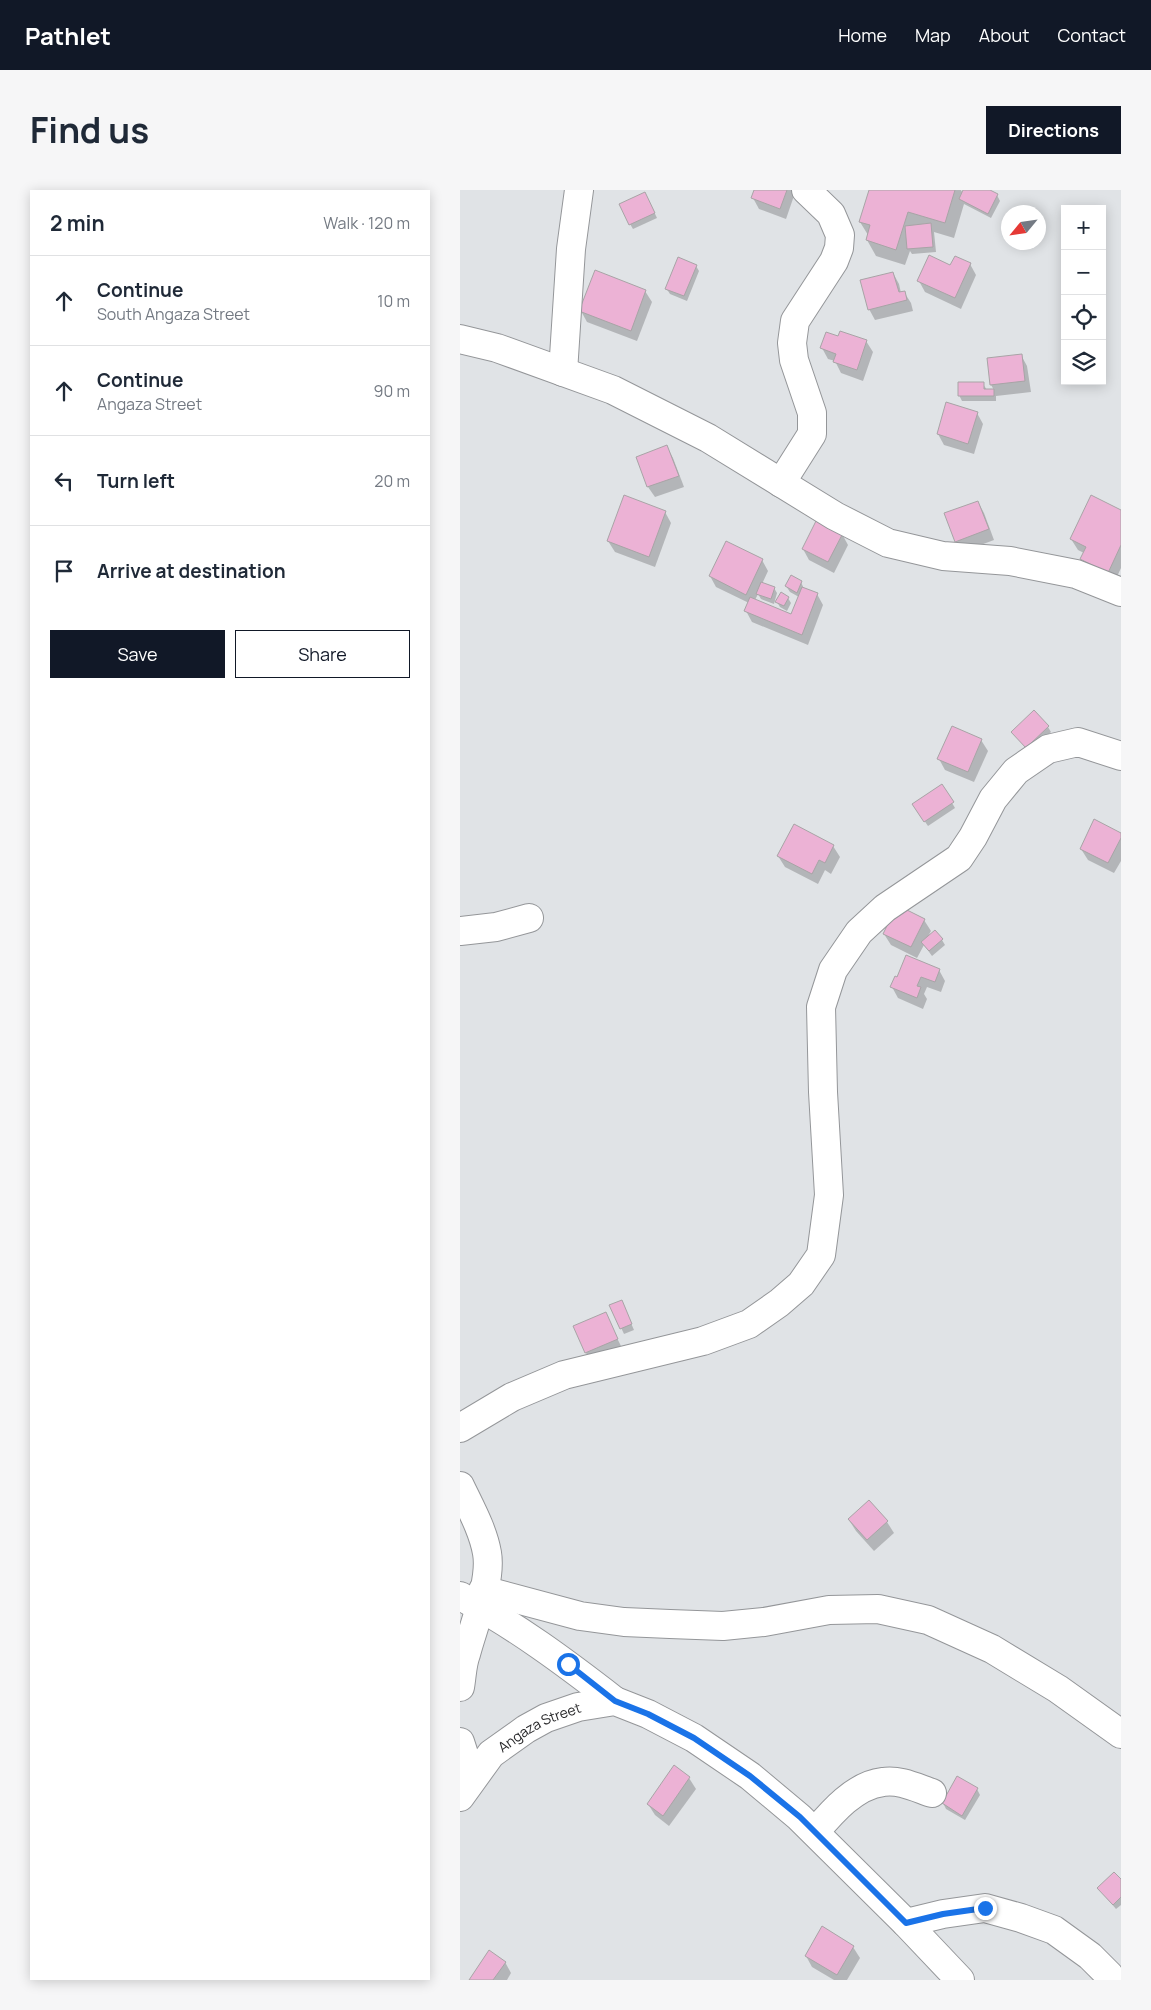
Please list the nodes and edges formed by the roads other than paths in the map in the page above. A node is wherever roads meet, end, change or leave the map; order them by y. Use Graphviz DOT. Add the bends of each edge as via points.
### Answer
graph roads {
  1 [pos="579,190"];
  2 [pos="806,190"];
  3 [pos="460,339"];
  4 [pos="563,372"];
  5 [pos="781,483"];
  6 [pos="1121,592"];
  7 [pos="1121,756"];
  8 [pos="529,918"];
  9 [pos="460,931"];
  10 [pos="460,1428"];
  11 [pos="460,1486"];
  12 [pos="474,1598"];
  13 [pos="460,1687"];
  14 [pos="615,1701"];
  15 [pos="1121,1734"];
  16 [pos="460,1742"];
  17 [pos="466,1788"];
  18 [pos="932,1794"];
  19 [pos="815,1832"];
  20 [pos="906,1923"];
  21 [pos="1109,1975"];
  22 [pos="960,1980"];
  1 -- 4 [label="street" via="571,249"];
  2 -- 5 [label="street" via="831,214 840,235 839,248 795,321 794,360 812,413 812,434"];
  3 -- 4 [label="street" via="497,348"];
  4 -- 5 [label="street" via="613,390 691,429"];
  5 -- 6 [label="street" via="888,543 943,556 1010,561 1076,574"];
  7 -- 10 [label="street" via="1078,742 1048,749 1016,771 993,799 959,858 885,908 859,932 833,970 822,1006 829,1195 821,1255 801,1284 749,1324 703,1341 564,1375 512,1397"];
  8 -- 9 [label="street" via="496,927"];
  11 -- 12 [label="street" via="481,1532 487,1554 487,1568"];
  12 -- 13 [label="street"];
  12 -- 14 [label="street"];
  12 -- 15 [label="street" via="624,1622 723,1626 829,1610 878,1609 928,1620 992,1649 1058,1688"];
  14 -- 17 [label="street, Angaza Street" via="546,1718 526,1729 491,1754"];
  14 -- 19 [label="street" via="648,1714 702,1744 750,1776"];
  16 -- 17 [label="street"];
  18 -- 19 [label="street" via="898,1783 884,1781 871,1784 829,1816"];
  19 -- 20 [label="street"];
  20 -- 21 [label="street" via="985,1908 1054,1930 1090,1956"];
  20 -- 22 [label="street"];
}
